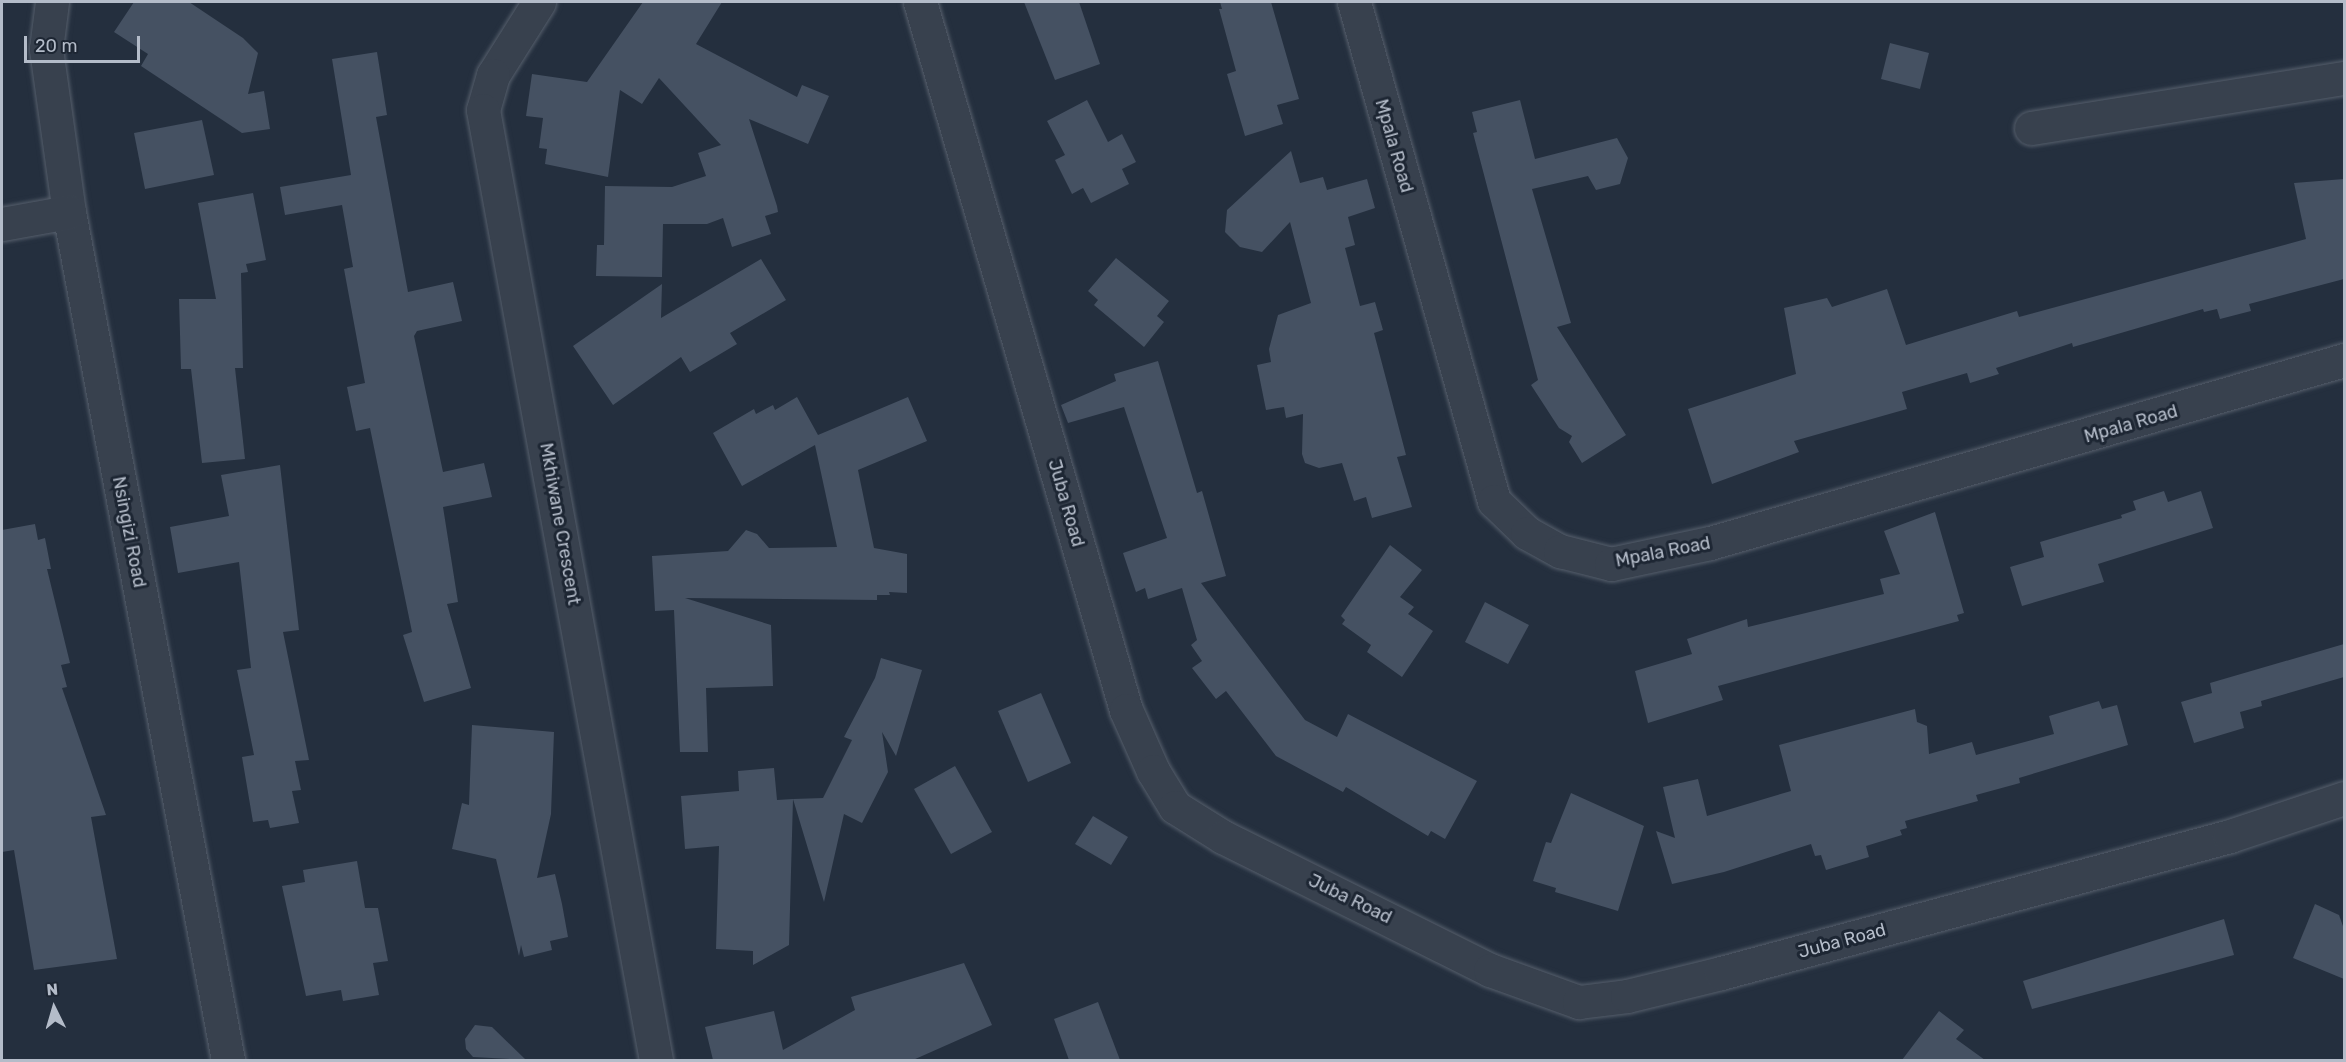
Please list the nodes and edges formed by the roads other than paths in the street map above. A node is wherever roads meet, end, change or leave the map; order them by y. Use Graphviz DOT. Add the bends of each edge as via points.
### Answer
graph roads {
  1 [pos="52,2"];
  2 [pos="539,2"];
  3 [pos="920,2"];
  4 [pos="1354,2"];
  5 [pos="2344,78"];
  6 [pos="2031,128"];
  7 [pos="69,212"];
  8 [pos="2,224"];
  9 [pos="2344,360"];
  10 [pos="2344,798"];
  11 [pos="228,1060"];
  12 [pos="656,1060"];
  1 -- 7 [label="street, Nsingizi Road" via="46,49"];
  2 -- 12 [label="street, Mkhiwane Crescent" via="493,75 483,110"];
  3 -- 10 [label="street, Juba Road" via="1126,710 1153,771 1176,807 1223,837 1490,970 1579,1002 1627,996 1721,973 2230,836"];
  4 -- 9 [label="street, Mpala Road" via="1494,501 1527,532 1560,551 1611,564 1710,543"];
  5 -- 6 [label="street"];
  7 -- 8 [label="street"];
  7 -- 11 [label="street, Nsingizi Road"];
}
